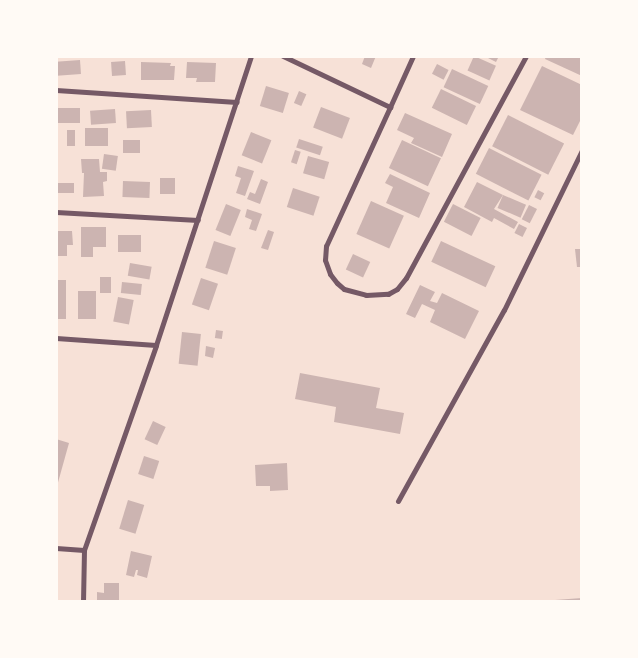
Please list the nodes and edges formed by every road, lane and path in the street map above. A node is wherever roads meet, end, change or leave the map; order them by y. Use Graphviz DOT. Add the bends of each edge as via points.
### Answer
graph roads {
  1 [pos="250,56"];
  2 [pos="283,56"];
  3 [pos="414,56"];
  4 [pos="526,56"];
  5 [pos="56,90"];
  6 [pos="237,102"];
  7 [pos="390,108"];
  8 [pos="582,150"];
  9 [pos="56,212"];
  10 [pos="198,220"];
  11 [pos="56,338"];
  12 [pos="156,346"];
  13 [pos="398,501"];
  14 [pos="56,548"];
  15 [pos="84,550"];
  16 [pos="83,602"];
  1 -- 6 [label="street"];
  2 -- 7 [label="street"];
  3 -- 7 [label="street"];
  4 -- 7 [label="street" via="406,278 388,294 366,295 337,284 325,260 326,246"];
  5 -- 6 [label="street"];
  6 -- 10 [label="street"];
  8 -- 13 [label="street" via="504,310"];
  9 -- 10 [label="street"];
  10 -- 12 [label="street"];
  11 -- 12 [label="street"];
  12 -- 15 [label="street"];
  14 -- 15 [label="street"];
  15 -- 16 [label="street"];
}
